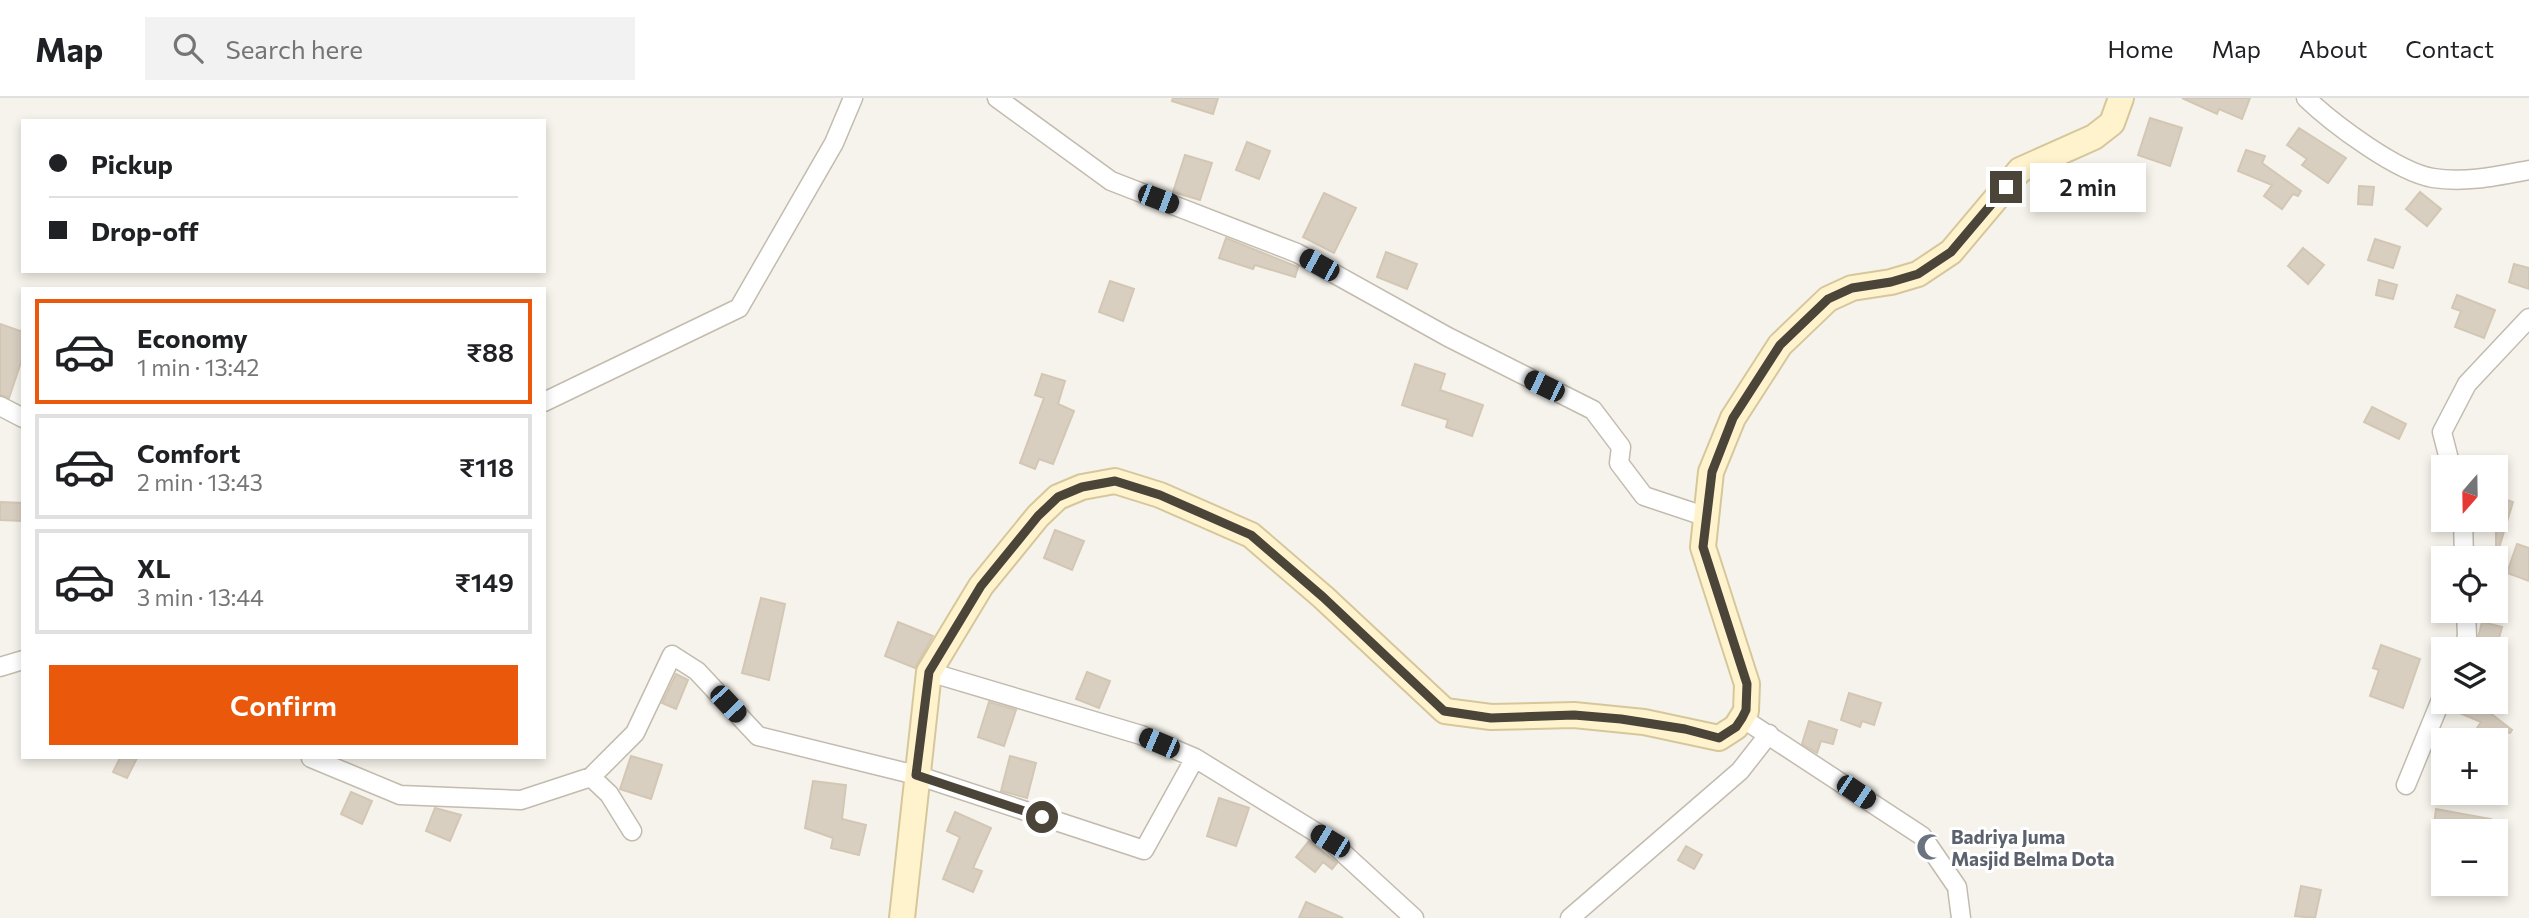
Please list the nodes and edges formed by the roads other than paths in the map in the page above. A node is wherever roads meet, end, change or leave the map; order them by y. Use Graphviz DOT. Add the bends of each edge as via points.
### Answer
graph roads {
  1 [pos="853,98"];
  2 [pos="997,98"];
  3 [pos="2121,98"];
  4 [pos="2306,98"];
  5 [pos="2529,170"];
  6 [pos="2529,318"];
  7 [pos="546,401"];
  8 [pos="0,406"];
  9 [pos="21,417"];
  10 [pos="2448,455"];
  11 [pos="1704,516"];
  12 [pos="21,661"];
  13 [pos="0,667"];
  14 [pos="929,672"];
  15 [pos="2435,714"];
  16 [pos="1742,718"];
  17 [pos="1769,734"];
  18 [pos="1195,758"];
  19 [pos="313,759"];
  20 [pos="916,775"];
  21 [pos="592,777"];
  22 [pos="2406,785"];
  23 [pos="632,831"];
  24 [pos="902,918"];
  25 [pos="1415,918"];
  26 [pos="1570,918"];
  27 [pos="1961,918"];
  1 -- 7 [label="street" via="834,143 739,308"];
  2 -- 11 [label="street" via="1111,181 1297,253 1593,410 1621,447 1619,463 1644,496"];
  3 -- 11 [label="main road" via="2112,124 2094,137 2020,170 1951,252 1918,274 1852,288 1828,299 1801,323 1780,345 1733,418 1712,472"];
  4 -- 5 [label="street" via="2361,142 2431,177 2482,180"];
  6 -- 10 [label="street" via="2466,384 2442,432"];
  8 -- 9 [label="street"];
  11 -- 16 [label="main road" via="1703,547 1747,684"];
  12 -- 13 [label="street"];
  14 -- 16 [label="main road" via="981,586 1038,516 1058,497 1115,481 1160,495 1251,535 1444,711 1491,718 1574,715 1621,719 1719,738"];
  14 -- 18 [label="street" via="1141,735"];
  14 -- 20 [label="main road"];
  15 -- 22 [label="street"];
  16 -- 17 [label="street"];
  17 -- 26 [label="street" via="1740,771"];
  17 -- 27 [label="street" via="1922,836 1957,887"];
  18 -- 20 [label="street" via="1144,850"];
  18 -- 25 [label="street" via="1330,841"];
  19 -- 21 [label="street" via="400,795 521,800"];
  20 -- 21 [label="street" via="758,736 697,671 672,655 635,733"];
  20 -- 24 [label="main road"];
  21 -- 23 [label="street" via="609,794"];
}
